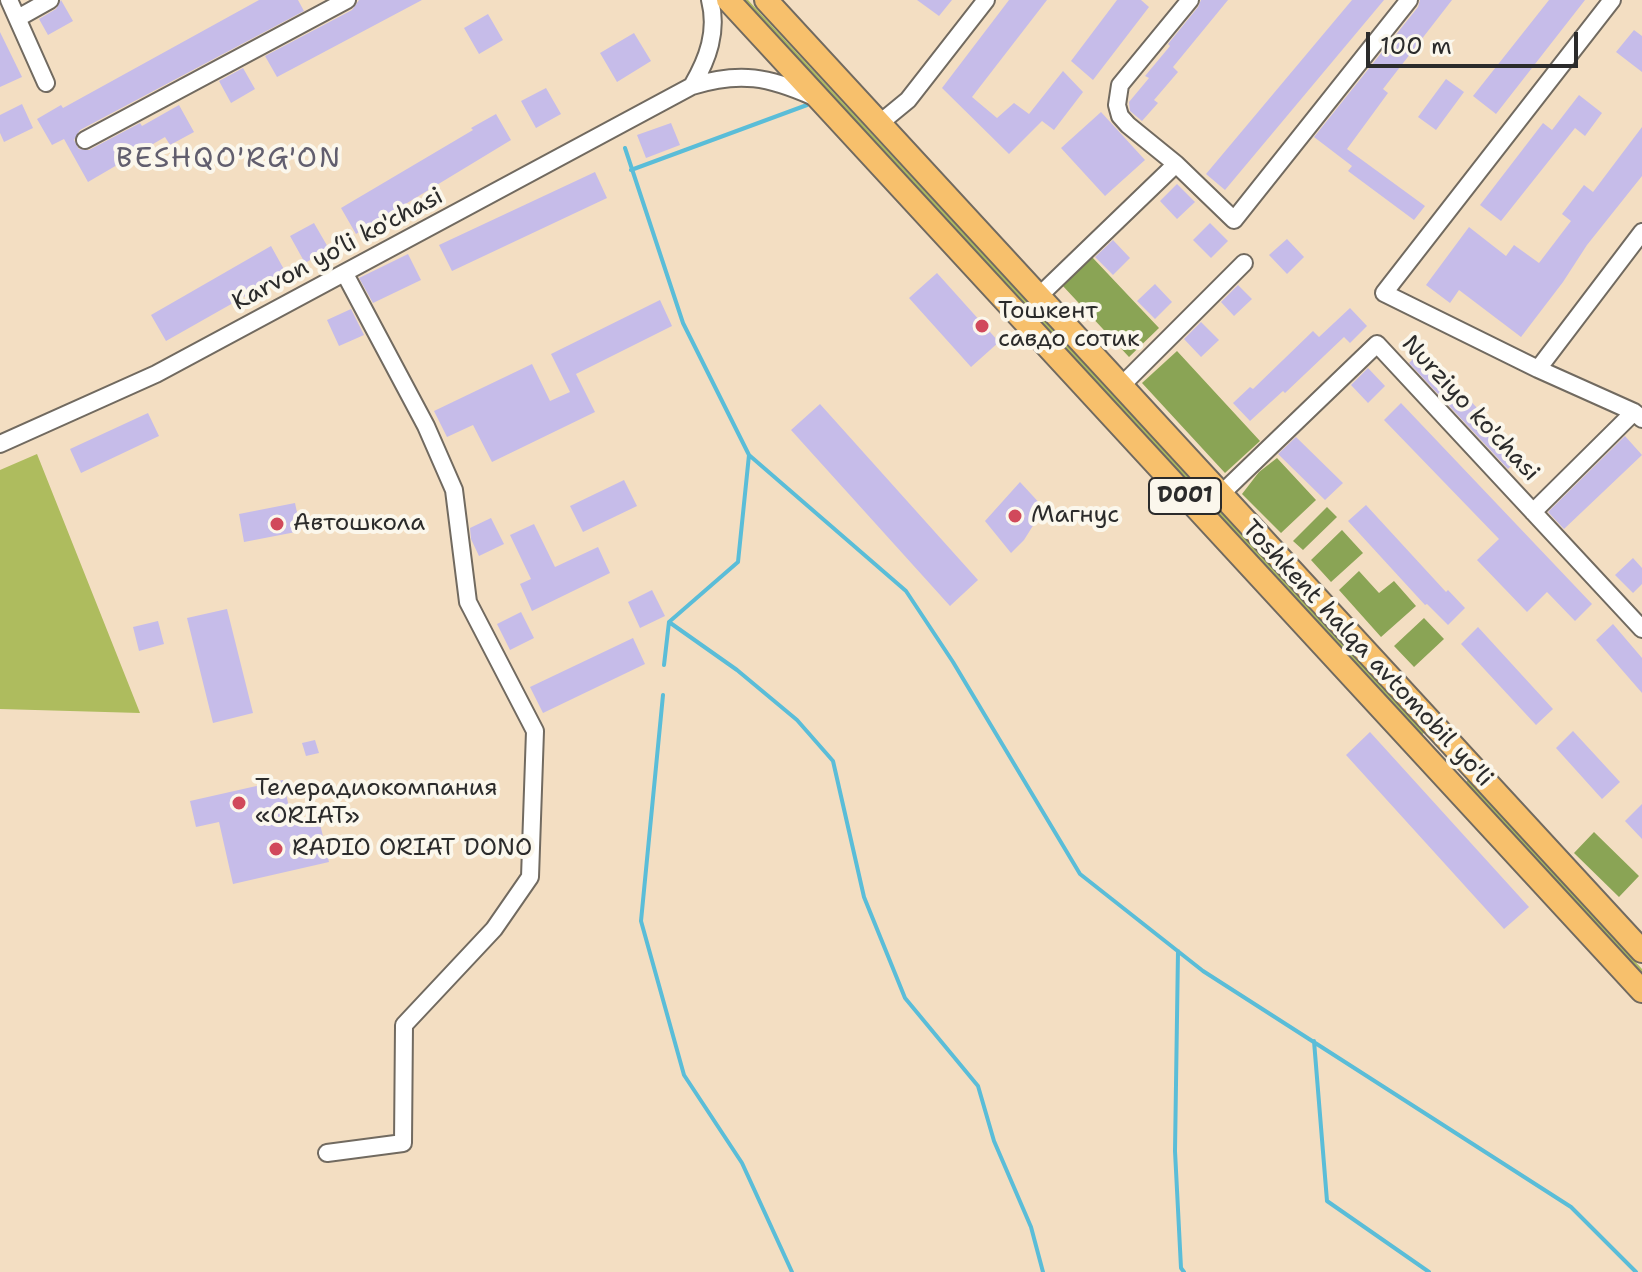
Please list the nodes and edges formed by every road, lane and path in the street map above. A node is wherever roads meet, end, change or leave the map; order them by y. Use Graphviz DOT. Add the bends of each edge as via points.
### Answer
graph roads {
  1 [pos="9,0"];
  2 [pos="50,0"];
  3 [pos="347,0"];
  4 [pos="710,0"];
  5 [pos="728,0"];
  6 [pos="766,0"];
  7 [pos="986,0"];
  8 [pos="1190,0"];
  9 [pos="1409,0"];
  10 [pos="1612,0"];
  11 [pos="18,18"];
  12 [pos="46,83"];
  13 [pos="692,86"];
  14 [pos="819,100"];
  15 [pos="880,123"];
  16 [pos="85,140"];
  17 [pos="1176,164"];
  18 [pos="1642,232"];
  19 [pos="1244,263"];
  20 [pos="345,274"];
  21 [pos="1039,296"];
  22 [pos="1538,369"];
  23 [pos="1121,386"];
  24 [pos="1638,416"];
  25 [pos="0,444"];
  26 [pos="1221,494"];
  27 [pos="1533,512"];
  28 [pos="1642,629"];
  29 [pos="1456,749"];
  30 [pos="1436,768"];
  31 [pos="1642,951"];
  32 [pos="1642,991"];
  33 [pos="327,1153"];
  1 -- 11 [label="street"];
  2 -- 11 [label="street"];
  3 -- 16 [label="street"];
  4 -- 13 [label="street" via="712,38"];
  5 -- 14 [label="highway, Toshkent halqa avtomobil yo'li / D001"];
  6 -- 15 [label="highway, Toshkent halqa avtomobil yo'li / D001"];
  7 -- 15 [label="street" via="908,100"];
  8 -- 17 [label="street" via="1120,85 1117,105 1128,125"];
  9 -- 17 [label="street" via="1234,220"];
  10 -- 22 [label="street" via="1384,293"];
  11 -- 12 [label="street"];
  13 -- 14 [label="street, Karvon yo‘li ko'chasi" via="726,77 757,77"];
  13 -- 20 [label="street, Karvon yo‘li ko'chasi"];
  14 -- 30 [label="highway, Toshkent halqa avtomobil yo'li / D001"];
  15 -- 21 [label="highway, Toshkent halqa avtomobil yo'li / D001"];
  17 -- 21 [label="street"];
  18 -- 22 [label="street"];
  19 -- 23 [label="street"];
  20 -- 25 [label="street, Karvon yo‘li ko'chasi" via="156,374"];
  20 -- 33 [label="street" via="454,490 468,602 535,731 530,877 494,929 404,1025 403,1143"];
  21 -- 23 [label="highway, Toshkent halqa avtomobil yo'li / D001"];
  22 -- 24 [label="street"];
  23 -- 26 [label="highway, Toshkent halqa avtomobil yo'li / D001"];
  24 -- 27 [label="street"];
  26 -- 27 [label="street, Nurziyo ko'chasi" via="1377,344"];
  26 -- 29 [label="highway, Toshkent halqa avtomobil yo'li / D001"];
  27 -- 28 [label="street, Nurziyo ko'chasi"];
  29 -- 30 [label="highway"];
  29 -- 31 [label="highway, Toshkent halqa avtomobil yo'li / D001"];
  30 -- 32 [label="highway, Toshkent halqa avtomobil yo'li / D001"];
}
